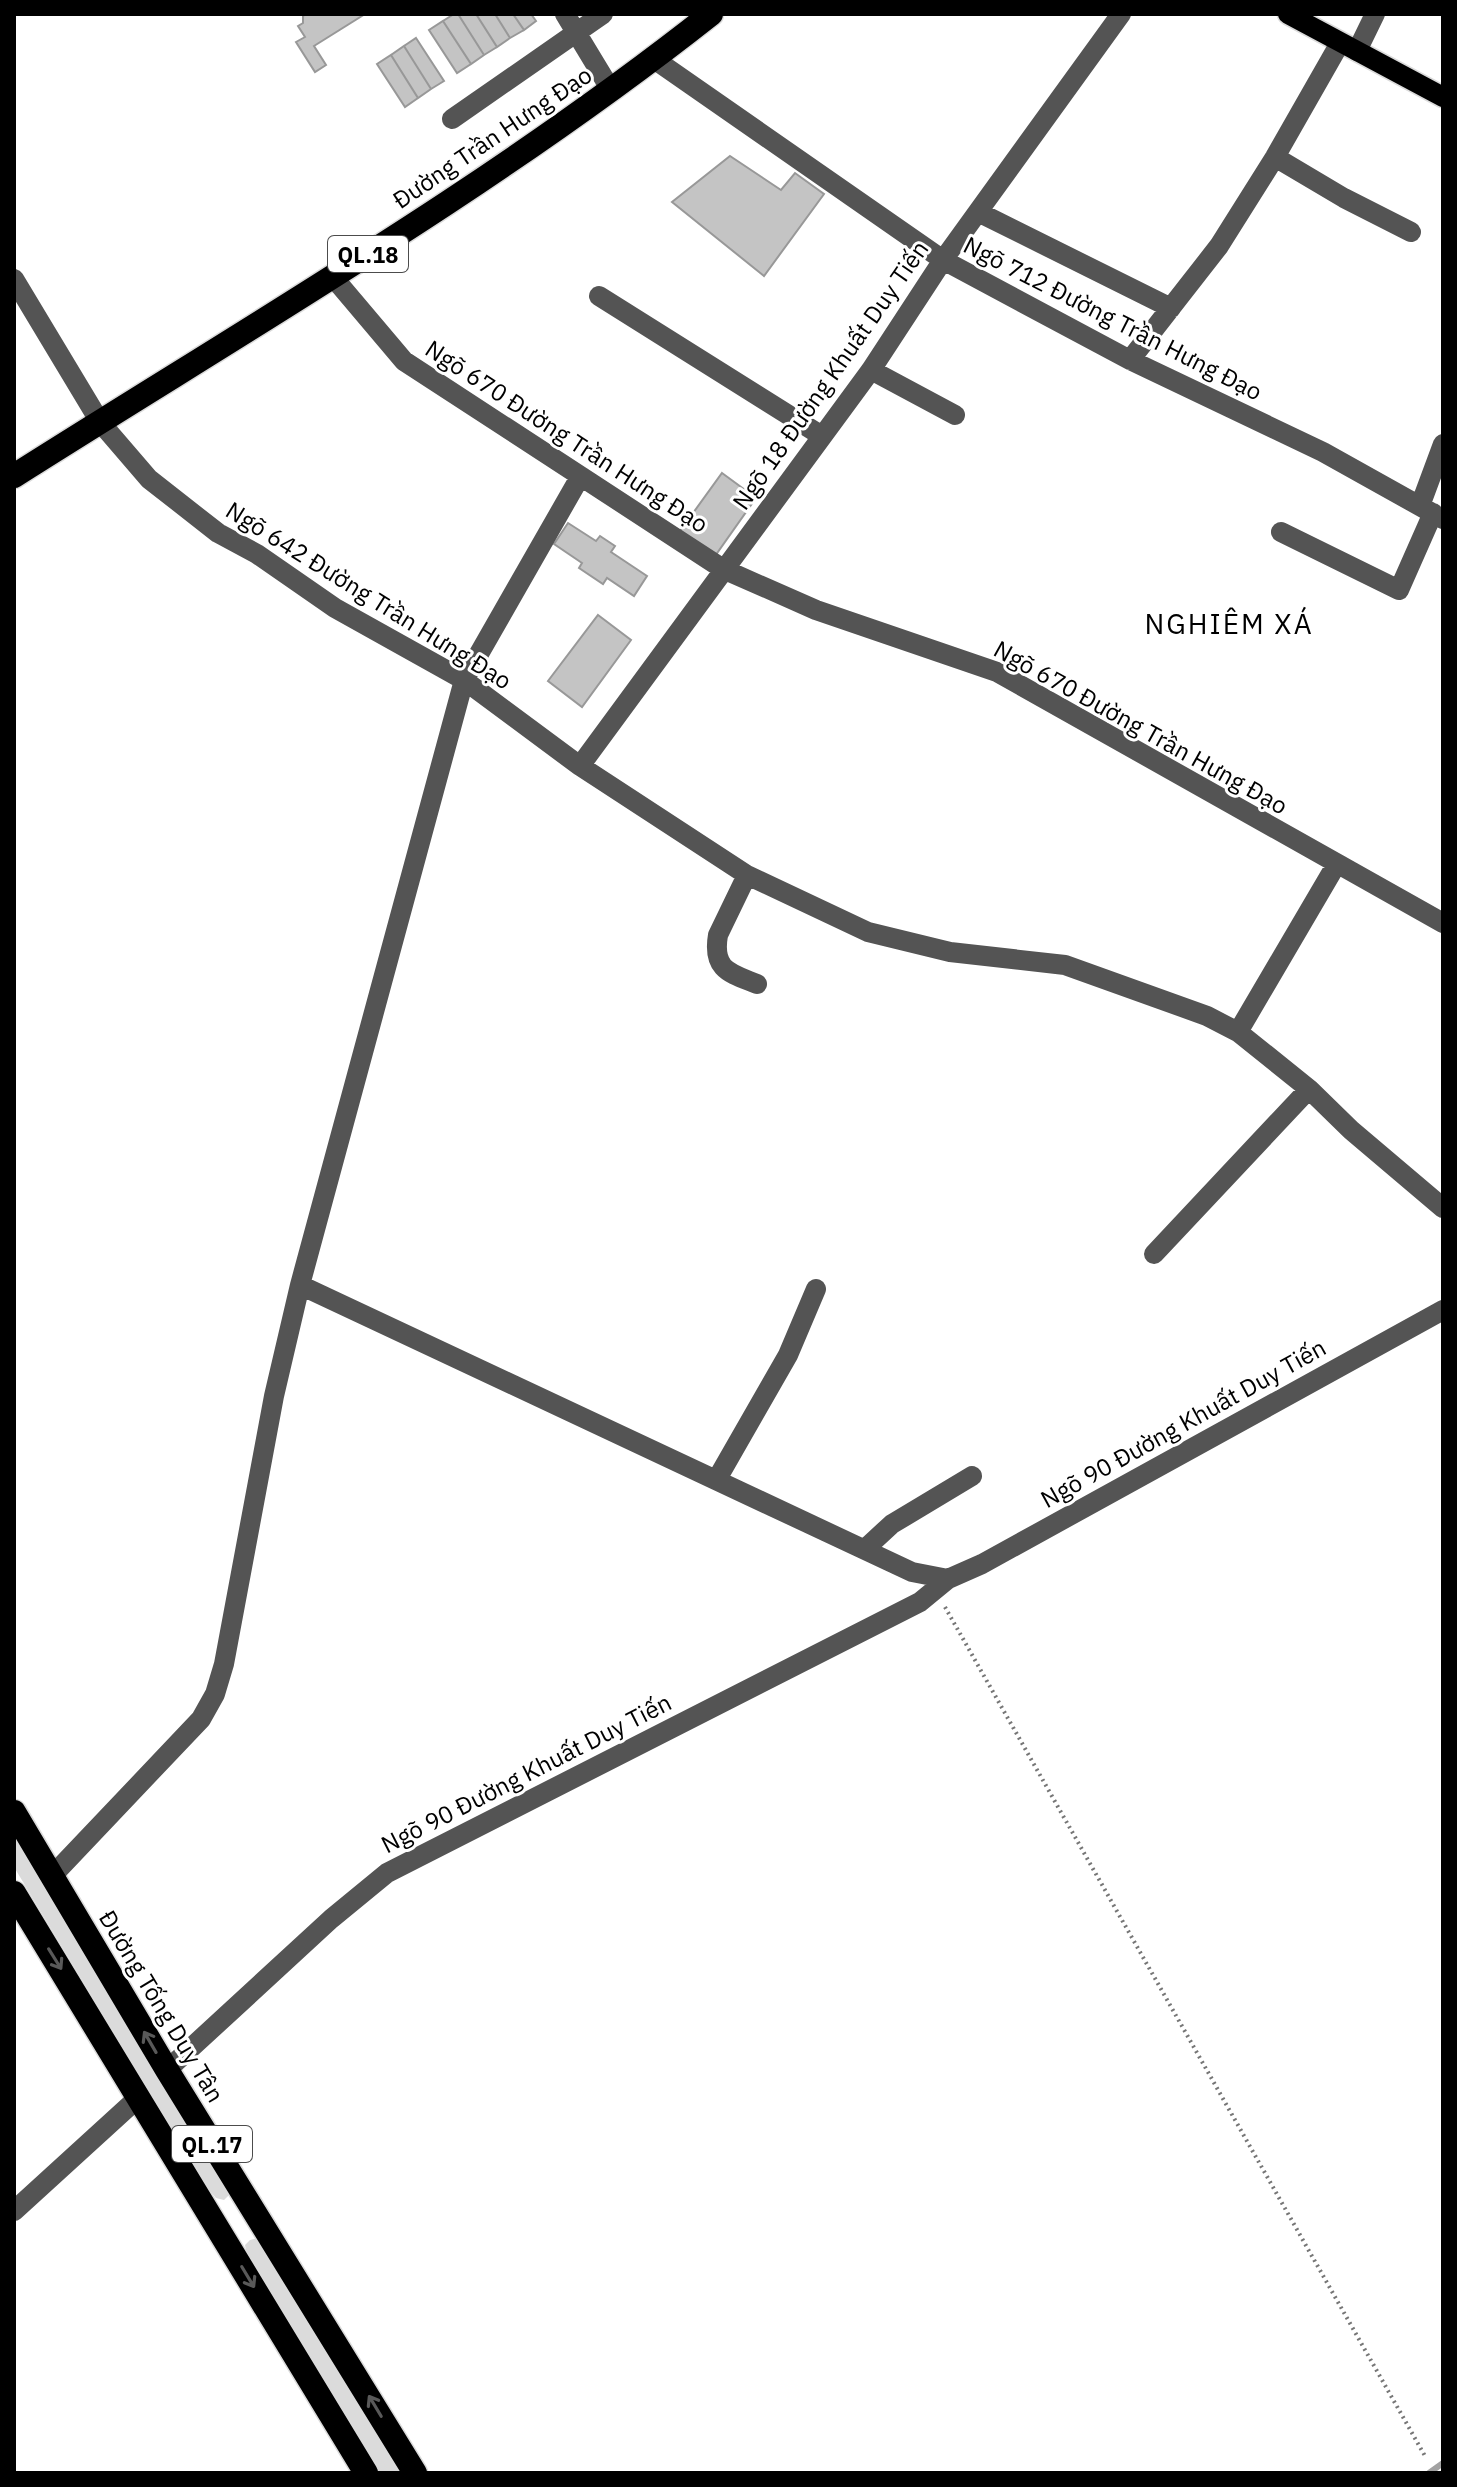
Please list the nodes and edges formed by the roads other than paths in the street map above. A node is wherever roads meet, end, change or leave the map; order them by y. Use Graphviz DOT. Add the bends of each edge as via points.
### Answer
graph roads {
  1 [pos="565,14"];
  2 [pos="603,14"];
  3 [pos="711,14"];
  4 [pos="1121,14"];
  5 [pos="1288,14"];
  6 [pos="1375,14"];
  7 [pos="576,33"];
  8 [pos="1349,47"];
  9 [pos="654,59"];
  10 [pos="611,90"];
  11 [pos="1443,97"];
  12 [pos="452,119"];
  13 [pos="1275,157"];
  14 [pos="978,212"];
  15 [pos="1411,232"];
  16 [pos="943,260"];
  17 [pos="333,277"];
  18 [pos="14,279"];
  19 [pos="599,296"];
  20 [pos="1171,308"];
  21 [pos="1130,360"];
  22 [pos="871,370"];
  23 [pos="955,415"];
  24 [pos="100,422"];
  25 [pos="822,436"];
  26 [pos="1443,444"];
  27 [pos="14,476"];
  28 [pos="580,477"];
  29 [pos="1432,513"];
  30 [pos="1281,532"];
  31 [pos="723,569"];
  32 [pos="464,680"];
  33 [pos="580,766"];
  34 [pos="1336,865"];
  35 [pos="747,875"];
  36 [pos="1443,923"];
  37 [pos="757,984"];
  38 [pos="1238,1032"];
  39 [pos="1309,1089"];
  40 [pos="1443,1208"];
  41 [pos="1154,1254"];
  42 [pos="300,1285"];
  43 [pos="816,1289"];
  44 [pos="1443,1310"];
  45 [pos="972,1476"];
  46 [pos="717,1479"];
  47 [pos="866,1548"];
  48 [pos="942,1585"];
  49 [pos="14,1812"];
  50 [pos="52,1876"];
  51 [pos="17,1904"];
  52 [pos="167,2070"];
  53 [pos="139,2097"];
  54 [pos="252,2209"];
  55 [pos="14,2211"];
  56 [pos="220,2230"];
  57 [pos="366,2473"];
  58 [pos="415,2473"];
  1 -- 7 [label="street"];
  2 -- 7 [label="street"];
  3 -- 9 [label="highway, Đường Trần Hưng Đạo / QL.18"];
  4 -- 14 [label="street, Ngõ 18 Đường Khuất Duy Tiến"];
  5 -- 8 [label="main road"];
  6 -- 8 [label="street"];
  7 -- 10 [label="street"];
  7 -- 12 [label="street"];
  8 -- 11 [label="main road"];
  8 -- 13 [label="street"];
  9 -- 10 [label="highway, Đường Trần Hưng Đạo / QL.18"];
  9 -- 16 [label="street, Ngõ 712 Đường Trần Hưng Đạo"];
  10 -- 17 [label="highway, Đường Trần Hưng Đạo / QL.18"];
  13 -- 15 [label="street"];
  13 -- 20 [label="street" via="1219,246"];
  14 -- 16 [label="street, Ngõ 18 Đường Khuất Duy Tiến"];
  14 -- 20 [label="street"];
  16 -- 21 [label="street, Ngõ 712 Đường Trần Hưng Đạo"];
  16 -- 22 [label="street, Ngõ 18 Đường Khuất Duy Tiến"];
  17 -- 24 [label="highway, Đường Trần Hưng Đạo / QL.18"];
  17 -- 28 [label="street, Ngõ 670 Đường Trần Hưng Đạo" via="404,361"];
  18 -- 24 [label="street, Ngõ 642 Đường Trần Hưng Đạo"];
  19 -- 25 [label="street"];
  20 -- 21 [label="street"];
  21 -- 29 [label="street, Ngõ 712 Đường Trần Hưng Đạo" via="1323,452"];
  22 -- 23 [label="street"];
  22 -- 25 [label="street, Ngõ 18 Đường Khuất Duy Tiến"];
  24 -- 27 [label="highway, Đường Trần Hưng Đạo / QL.18"];
  24 -- 32 [label="street, Ngõ 642 Đường Trần Hưng Đạo" via="149,479 218,533 335,608"];
  25 -- 31 [label="street, Ngõ 18 Đường Khuất Duy Tiến"];
  26 -- 29 [label="street"];
  28 -- 31 [label="street, Ngõ 670 Đường Trần Hưng Đạo"];
  28 -- 32 [label="street"];
  29 -- 30 [label="street" via="1399,590"];
  31 -- 33 [label="street, Ngõ 18 Đường Khuất Duy Tiến"];
  31 -- 34 [label="street, Ngõ 670 Đường Trần Hưng Đạo" via="816,610 997,672"];
  32 -- 33 [label="street, Ngõ 642 Đường Trần Hưng Đạo"];
  32 -- 42 [label="street"];
  33 -- 35 [label="street, Ngõ 642 Đường Trần Hưng Đạo"];
  34 -- 36 [label="street, Ngõ 670 Đường Trần Hưng Đạo"];
  34 -- 38 [label="street"];
  35 -- 37 [label="street" via="716,945 726,972"];
  35 -- 38 [label="street, Ngõ 642 Đường Trần Hưng Đạo" via="868,932 950,952 1065,965"];
  38 -- 39 [label="street, Ngõ 642 Đường Trần Hưng Đạo"];
  39 -- 40 [label="street, Ngõ 642 Đường Trần Hưng Đạo"];
  39 -- 41 [label="street"];
  42 -- 46 [label="street"];
  42 -- 50 [label="street" via="215,1694 201,1719"];
  43 -- 46 [label="street" via="775,1381"];
  44 -- 48 [label="street, Ngõ 90 Đường Khuất Duy Tiến"];
  45 -- 47 [label="street" via="892,1524"];
  46 -- 47 [label="street"];
  47 -- 48 [label="street"];
  48 -- 52 [label="street, Ngõ 90 Đường Khuất Duy Tiến" via="920,1602 387,1873"];
  49 -- 50 [label="highway, Đường Tống Duy Tân / QL.17"];
  52 -- 50 [label="highway, Đường Tống Duy Tân / QL.17, one-way"];
  51 -- 53 [label="highway, QL.17, one-way"];
  52 -- 54 [label="highway, Đường Tống Duy Tân / QL.17"];
  53 -- 55 [label="street"];
  53 -- 56 [label="highway, QL.17"];
  54 -- 56 [label="highway"];
  58 -- 54 [label="highway, Đường Tống Duy Tân / QL.17, one-way"];
  56 -- 57 [label="highway, QL.17, one-way"];
}
